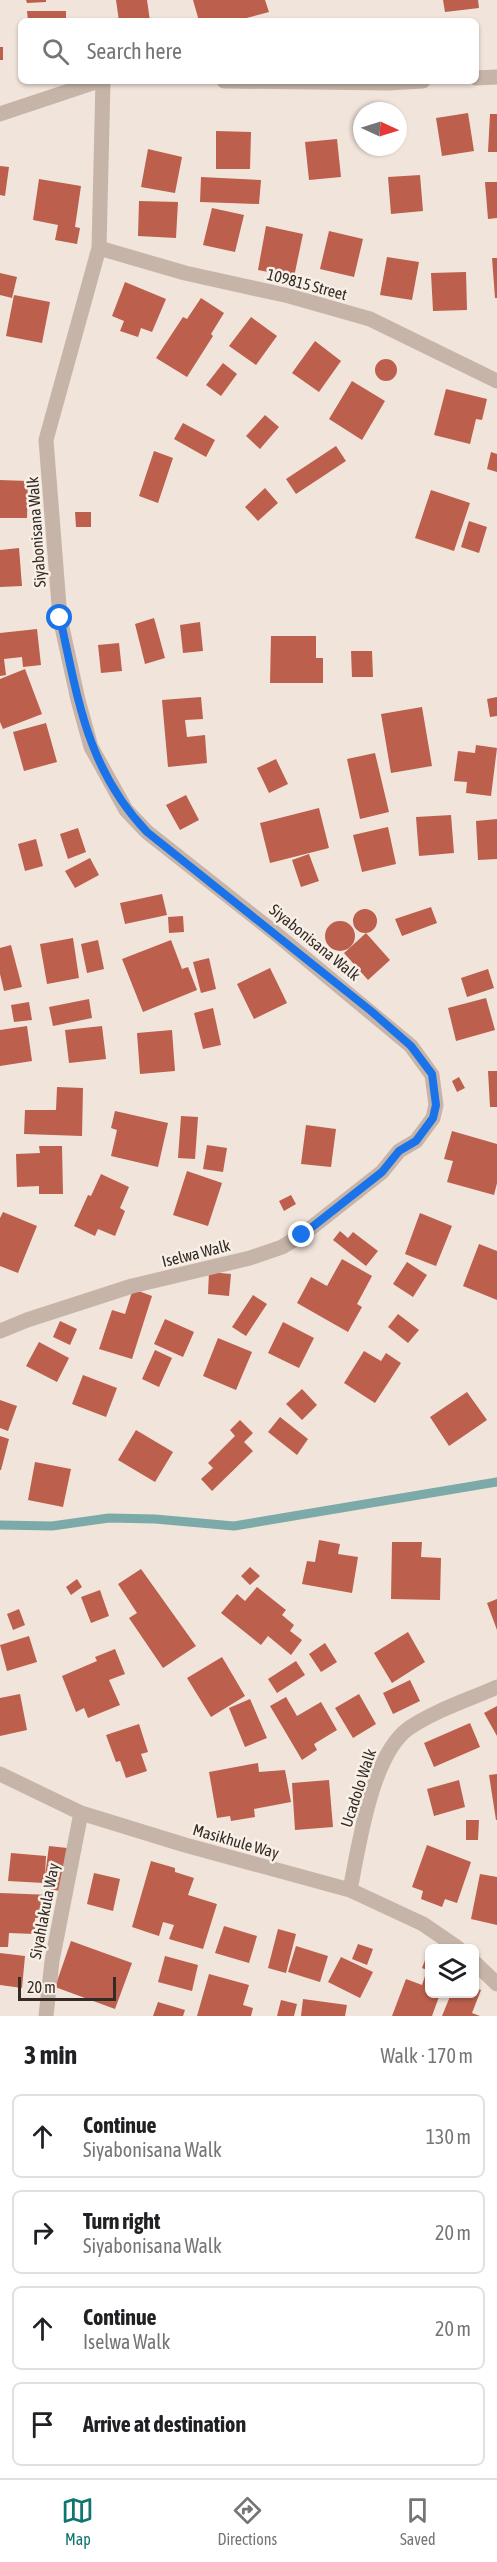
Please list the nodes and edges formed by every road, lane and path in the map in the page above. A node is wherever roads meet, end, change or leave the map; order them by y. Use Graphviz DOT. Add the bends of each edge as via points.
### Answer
graph roads {
  1 [pos="497,76"];
  2 [pos="479,78"];
  3 [pos="92,84"];
  4 [pos="101,84"];
  5 [pos="0,114"];
  6 [pos="99,248"];
  7 [pos="497,381"];
  8 [pos="382,1172"];
  9 [pos="0,1331"];
  10 [pos="497,1687"];
  11 [pos="0,1774"];
  12 [pos="81,1813"];
  13 [pos="350,1890"];
  14 [pos="452,1944"];
  15 [pos="479,1967"];
  16 [pos="497,1984"];
  17 [pos="46,2016"];
  1 -- 2 [label="street"];
  3 -- 5 [label="street"];
  4 -- 6 [label="street, Siyabonisana Walk"];
  6 -- 7 [label="street, 109815 Street" via="370,319"];
  6 -- 8 [label="street, Siyabonisana Walk" via="46,440 60,618 91,747 126,810 147,832 371,1011 411,1046 432,1074 436,1105 433,1118 416,1141 399,1151"];
  8 -- 9 [label="street, Iselwa Walk" via="282,1247 132,1286"];
  10 -- 13 [label="street, Ucadolo Walk" via="434,1714 408,1729 390,1746 366,1816"];
  11 -- 12 [label="street, Masikhule Way"];
  12 -- 13 [label="street, Masikhule Way"];
  12 -- 17 [label="street, Siyahlakula Way" via="52,1961"];
  13 -- 14 [label="street, Masikhule Way" via="423,1924"];
  15 -- 16 [label="street"];
}
